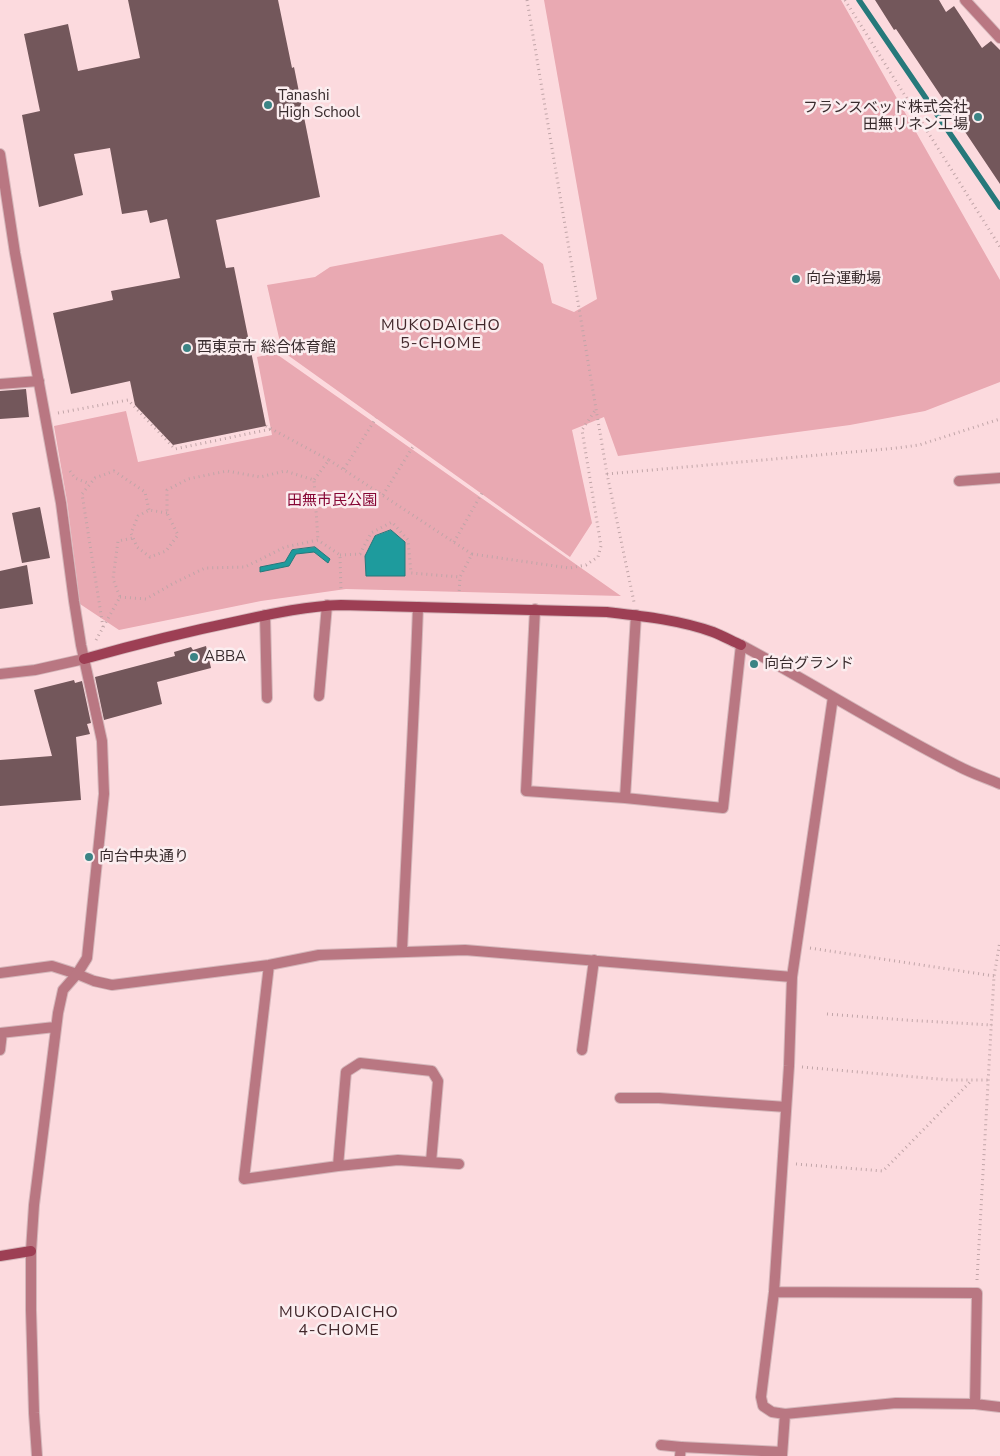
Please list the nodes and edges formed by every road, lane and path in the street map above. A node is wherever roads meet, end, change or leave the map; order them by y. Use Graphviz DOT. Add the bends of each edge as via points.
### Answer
graph roads {
  1 [pos="527,0"];
  2 [pos="845,0"];
  3 [pos="965,0"];
  4 [pos="1000,38"];
  5 [pos="0,154"];
  6 [pos="1000,247"];
  7 [pos="39,381"];
  8 [pos="0,384"];
  9 [pos="596,409"];
  10 [pos="45,416"];
  11 [pos="376,418"];
  12 [pos="1000,419"];
  13 [pos="266,426"];
  14 [pos="271,429"];
  15 [pos="414,445"];
  16 [pos="330,460"];
  17 [pos="344,469"];
  18 [pos="607,474"];
  19 [pos="1000,478"];
  20 [pos="314,480"];
  21 [pos="958,481"];
  22 [pos="482,493"];
  23 [pos="383,495"];
  24 [pos="150,510"];
  25 [pos="167,513"];
  26 [pos="133,538"];
  27 [pos="318,540"];
  28 [pos="454,542"];
  29 [pos="472,554"];
  30 [pos="340,555"];
  31 [pos="460,577"];
  32 [pos="120,597"];
  33 [pos="327,605"];
  34 [pos="341,605"];
  35 [pos="418,607"];
  36 [pos="458,608"];
  37 [pos="536,610"];
  38 [pos="265,615"];
  39 [pos="636,615"];
  40 [pos="103,627"];
  41 [pos="96,640"];
  42 [pos="741,645"];
  43 [pos="84,659"];
  44 [pos="0,674"];
  45 [pos="319,696"];
  46 [pos="833,697"];
  47 [pos="267,698"];
  48 [pos="1000,784"];
  49 [pos="625,798"];
  50 [pos="1000,941"];
  51 [pos="797,945"];
  52 [pos="402,951"];
  53 [pos="594,960"];
  54 [pos="269,965"];
  55 [pos="0,973"];
  56 [pos="76,974"];
  57 [pos="994,976"];
  58 [pos="792,977"];
  59 [pos="827,1014"];
  60 [pos="992,1025"];
  61 [pos="56,1027"];
  62 [pos="1,1033"];
  63 [pos="0,1050"];
  64 [pos="582,1050"];
  65 [pos="789,1066"];
  66 [pos="972,1080"];
  67 [pos="988,1080"];
  68 [pos="620,1098"];
  69 [pos="786,1107"];
  70 [pos="431,1162"];
  71 [pos="782,1163"];
  72 [pos="459,1164"];
  73 [pos="338,1166"];
  74 [pos="31,1251"];
  75 [pos="0,1256"];
  76 [pos="774,1292"];
  77 [pos="977,1293"];
  78 [pos="974,1404"];
  79 [pos="1000,1407"];
  80 [pos="785,1414"];
  81 [pos="662,1446"];
  82 [pos="680,1451"];
  83 [pos="782,1454"];
  84 [pos="37,1456"];
  1 -- 9 [label="path"];
  2 -- 6 [label="path"];
  3 -- 4 [label="street"];
  5 -- 7 [label="street"];
  7 -- 8 [label="street"];
  7 -- 10 [label="street"];
  9 -- 18 [label="path"];
  9 -- 29 [label="path" via="582,430 601,546 598,557 586,565 568,568"];
  10 -- 14 [label="path" via="128,400 175,449"];
  10 -- 43 [label="street"];
  11 -- 17 [label="path"];
  12 -- 18 [label="path" via="896,448"];
  13 -- 14 [label="path"];
  14 -- 16 [label="path"];
  15 -- 23 [label="path"];
  16 -- 17 [label="path"];
  16 -- 20 [label="path"];
  17 -- 23 [label="path"];
  18 -- 39 [label="path"];
  19 -- 21 [label="street"];
  20 -- 25 [label="path" via="285,471 260,477 227,471 188,479 168,490"];
  20 -- 27 [label="path"];
  22 -- 28 [label="path"];
  23 -- 28 [label="path"];
  24 -- 25 [label="path"];
  24 -- 26 [label="path" via="138,516 131,533"];
  24 -- 40 [label="path" via="146,492 114,471 95,478 82,494"];
  25 -- 26 [label="path" via="178,535 166,551 150,557 137,547"];
  26 -- 32 [label="path" via="118,541 113,579"];
  27 -- 30 [label="path"];
  27 -- 32 [label="path" via="284,547 245,567 205,568 146,599"];
  28 -- 29 [label="path"];
  29 -- 31 [label="path"];
  30 -- 31 [label="path" via="360,554 371,533 392,522 408,540 410,573"];
  30 -- 34 [label="path"];
  31 -- 36 [label="path"];
  32 -- 40 [label="path"];
  33 -- 34 [label="street"];
  33 -- 38 [label="street"];
  33 -- 45 [label="street"];
  34 -- 35 [label="street"];
  35 -- 36 [label="street"];
  35 -- 52 [label="street"];
  36 -- 37 [label="street"];
  37 -- 39 [label="street"];
  37 -- 49 [label="street" via="526,790"];
  38 -- 43 [label="street"];
  38 -- 47 [label="street"];
  39 -- 42 [label="street" via="713,632"];
  39 -- 49 [label="street"];
  40 -- 41 [label="path"];
  42 -- 46 [label="street"];
  42 -- 49 [label="street" via="722,808"];
  43 -- 44 [label="street"];
  43 -- 56 [label="street" via="102,741 104,794 87,958"];
  46 -- 48 [label="street" via="959,767"];
  46 -- 51 [label="street"];
  50 -- 57 [label="path"];
  51 -- 57 [label="path"];
  51 -- 58 [label="street"];
  52 -- 53 [label="street" via="465,950"];
  52 -- 54 [label="street" via="319,955"];
  53 -- 58 [label="street"];
  53 -- 64 [label="street"];
  54 -- 56 [label="street" via="112,985"];
  54 -- 73 [label="street" via="244,1179"];
  55 -- 56 [label="street" via="52,966"];
  56 -- 61 [label="street" via="63,990"];
  57 -- 60 [label="path"];
  58 -- 65 [label="street"];
  59 -- 60 [label="path"];
  60 -- 67 [label="path"];
  61 -- 62 [label="street"];
  61 -- 74 [label="street"];
  62 -- 63 [label="street"];
  65 -- 66 [label="path"];
  65 -- 69 [label="street"];
  66 -- 67 [label="path"];
  66 -- 71 [label="path" via="883,1171"];
  67 -- 77 [label="path"];
  68 -- 69 [label="street"];
  69 -- 71 [label="street"];
  70 -- 72 [label="street"];
  70 -- 73 [label="street" via="398,1160"];
  70 -- 73 [label="street" via="438,1082 432,1071 360,1063 346,1072"];
  71 -- 76 [label="street"];
  74 -- 75 [label="street"];
  74 -- 84 [label="street"];
  76 -- 77 [label="street"];
  76 -- 80 [label="street" via="761,1397 763,1406 772,1412"];
  77 -- 78 [label="street"];
  78 -- 79 [label="street"];
  78 -- 80 [label="street" via="896,1403"];
  80 -- 83 [label="street"];
  81 -- 82 [label="street"];
  82 -- 83 [label="street"];
}
